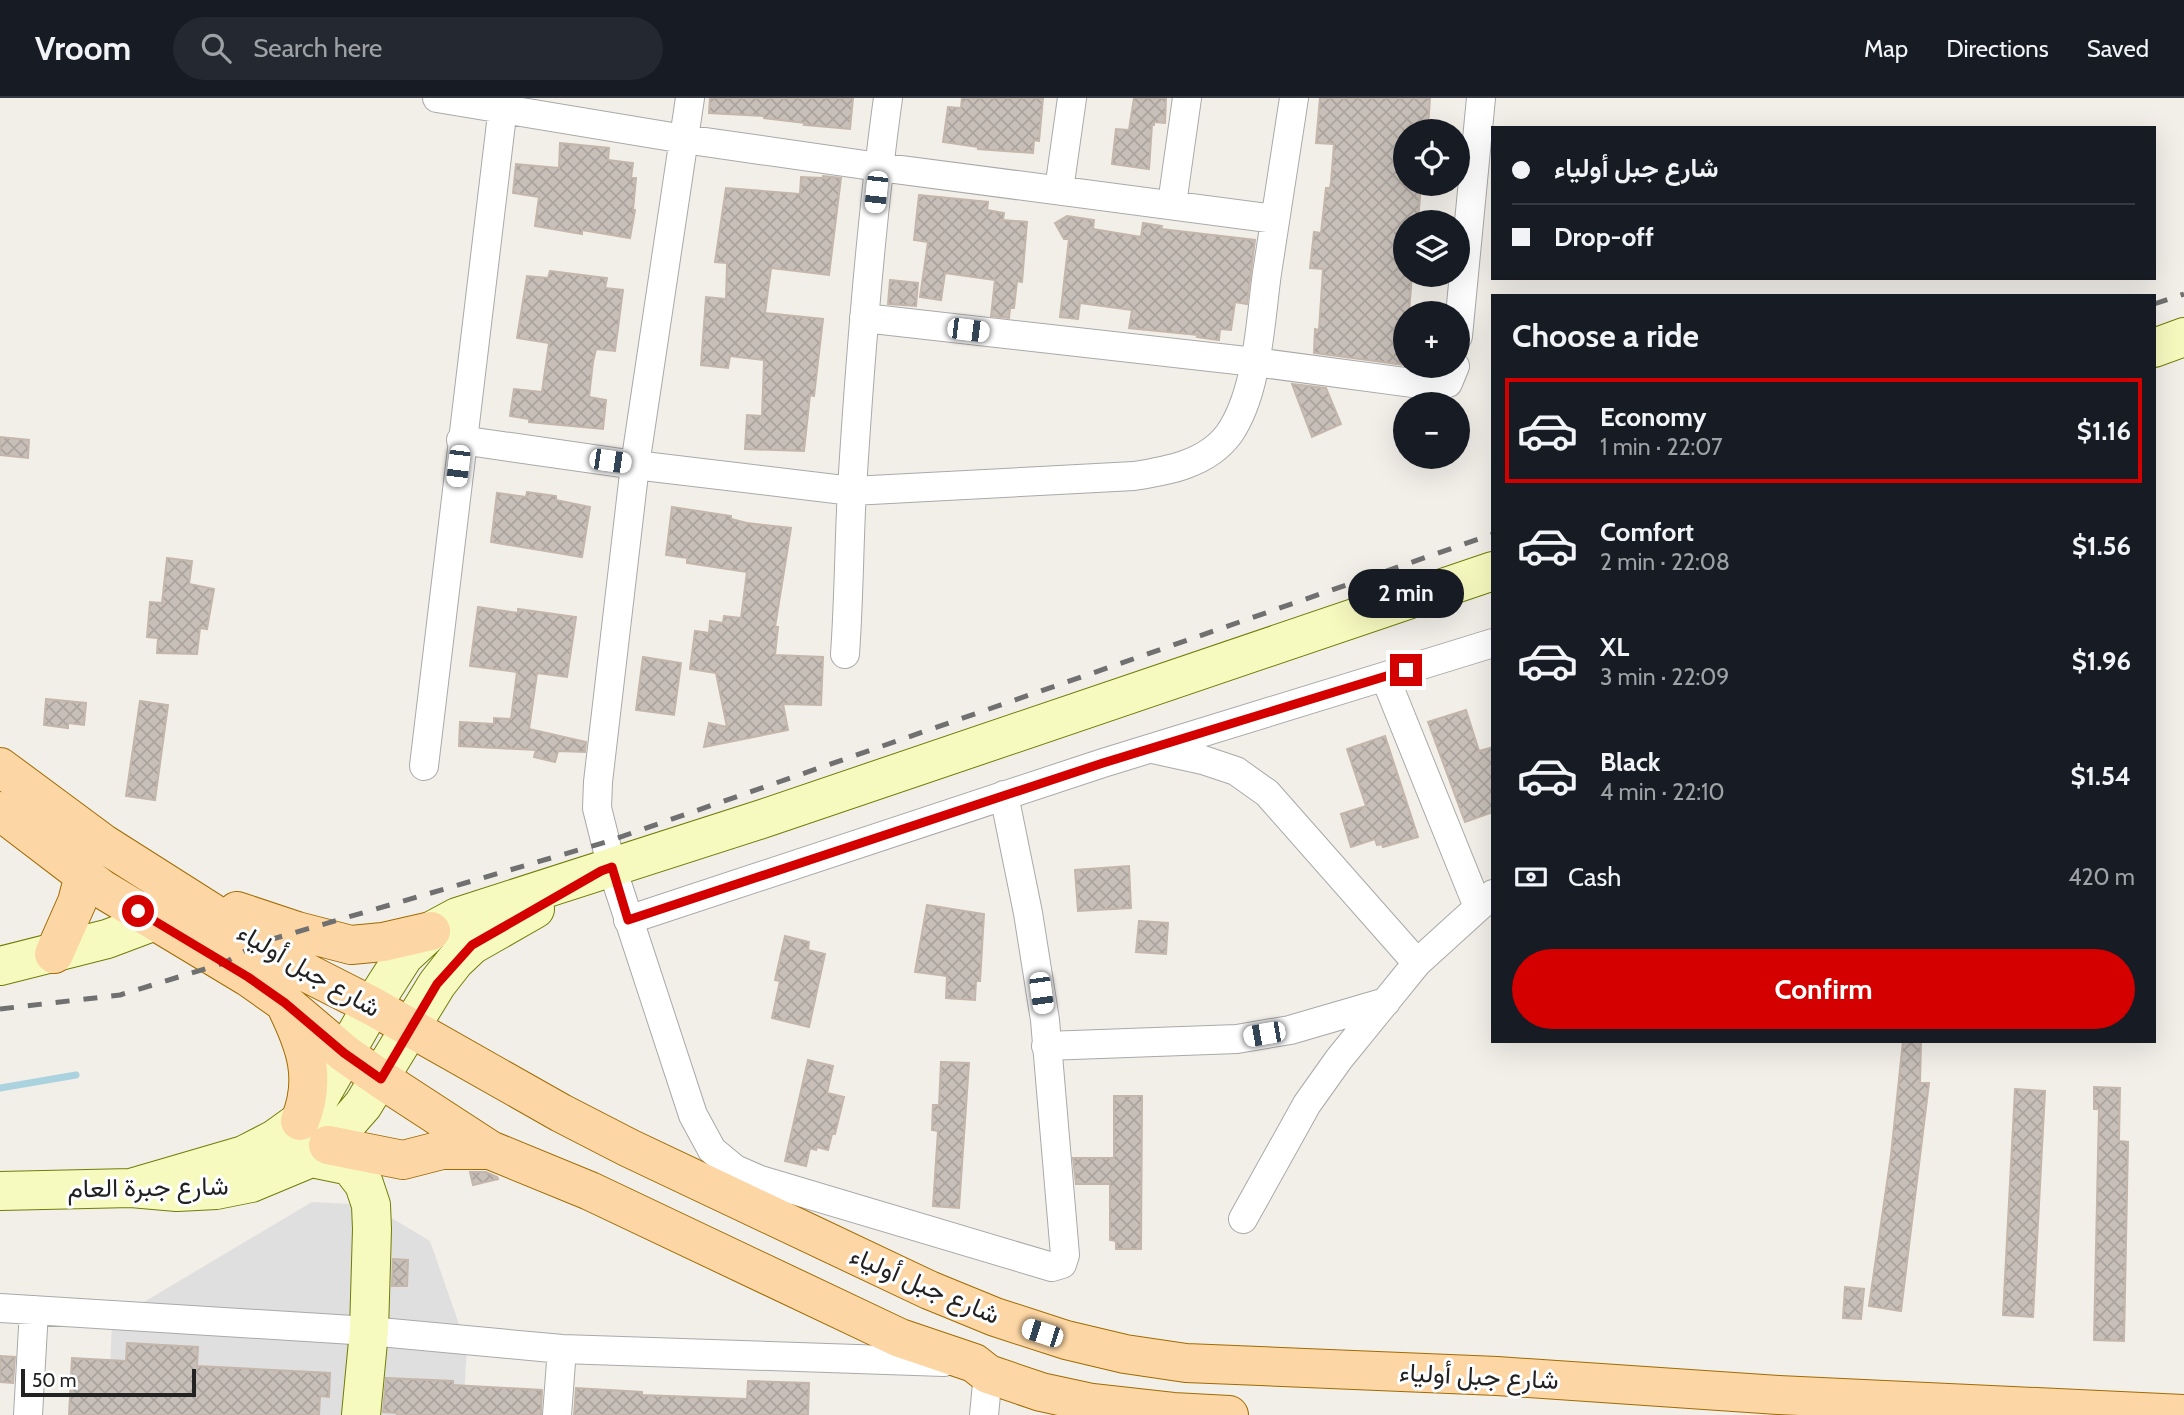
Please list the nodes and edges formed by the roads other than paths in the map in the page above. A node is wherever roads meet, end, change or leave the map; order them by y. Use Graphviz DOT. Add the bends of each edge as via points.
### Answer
graph roads {
  1 [pos="437,98"];
  2 [pos="690,98"];
  3 [pos="888,98"];
  4 [pos="1072,98"];
  5 [pos="1187,98"];
  6 [pos="1294,98"];
  7 [pos="1481,98"];
  8 [pos="503,103"];
  9 [pos="684,139"];
  10 [pos="878,167"];
  11 [pos="1059,190"];
  12 [pos="1172,204"];
  13 [pos="1275,219"];
  14 [pos="1461,301"];
  15 [pos="864,318"];
  16 [pos="2184,337"];
  17 [pos="2156,347"];
  18 [pos="1255,362"];
  19 [pos="1450,378"];
  20 [pos="461,440"];
  21 [pos="635,465"];
  22 [pos="852,491"];
  23 [pos="1491,571"];
  24 [pos="1491,643"];
  25 [pos="845,654"];
  26 [pos="1385,677"];
  27 [pos="1150,748"];
  28 [pos="424,766"];
  29 [pos="0,767"];
  30 [pos="1004,795"];
  31 [pos="0,811"];
  32 [pos="606,869"];
  33 [pos="84,875"];
  34 [pos="155,875"];
  35 [pos="1485,901"];
  36 [pos="628,920"];
  37 [pos="155,921"];
  38 [pos="431,931"];
  39 [pos="54,954"];
  40 [pos="1417,963"];
  41 [pos="0,966"];
  42 [pos="1386,1002"];
  43 [pos="285,1003"];
  44 [pos="372,1006"];
  45 [pos="410,1028"];
  46 [pos="1046,1046"];
  47 [pos="344,1053"];
  48 [pos="381,1079"];
  49 [pos="313,1141"];
  50 [pos="490,1150"];
  51 [pos="0,1191"];
  52 [pos="1243,1219"];
  53 [pos="0,1308"];
  54 [pos="34,1310"];
  55 [pos="369,1331"];
  56 [pos="562,1349"];
  57 [pos="981,1368"];
  58 [pos="2184,1413"];
  59 [pos="28,1415"];
  60 [pos="361,1415"];
  61 [pos="556,1415"];
  62 [pos="985,1415"];
  63 [pos="1229,1415"];
  1 -- 8 [label="street"];
  2 -- 9 [label="street"];
  3 -- 10 [label="street"];
  4 -- 11 [label="street"];
  5 -- 12 [label="street"];
  6 -- 13 [label="street"];
  7 -- 14 [label="street"];
  8 -- 9 [label="street"];
  8 -- 20 [label="street"];
  9 -- 10 [label="street"];
  9 -- 21 [label="street"];
  10 -- 11 [label="street"];
  10 -- 15 [label="street"];
  11 -- 12 [label="street"];
  12 -- 13 [label="street"];
  13 -- 18 [label="street"];
  15 -- 18 [label="street"];
  15 -- 22 [label="street"];
  16 -- 17 [label="street"];
  18 -- 19 [label="street" via="1435,386"];
  18 -- 22 [label="street" via="1243,408 1227,436 1206,454 1174,470 1133,477"];
  20 -- 21 [label="street"];
  20 -- 28 [label="street"];
  21 -- 22 [label="street"];
  21 -- 32 [label="street" via="598,782"];
  22 -- 25 [label="street"];
  23 -- 32 [label="street"];
  24 -- 26 [label="street"];
  26 -- 27 [label="street"];
  26 -- 35 [label="street"];
  27 -- 30 [label="street"];
  27 -- 40 [label="street" via="1236,771 1267,793"];
  29 -- 34 [label="main road, شارع جبل أولياء" via="104,844"];
  30 -- 36 [label="street"];
  30 -- 46 [label="street" via="1028,913"];
  31 -- 33 [label="main road, شارع جبل أولياء"];
  32 -- 36 [label="street"];
  32 -- 38 [label="street" via="489,905"];
  32 -- 45 [label="street" via="472,945 437,984"];
  33 -- 37 [label="main road, شارع جبل أولياء"];
  33 -- 39 [label="main road"];
  34 -- 38 [label="main road" via="243,914 351,945"];
  34 -- 44 [label="main road, شارع جبل أولياء" via="309,974"];
  35 -- 40 [label="street"];
  36 -- 46 [label="street" via="693,1115 712,1150 735,1169 1052,1267 1062,1264 1065,1255"];
  37 -- 39 [label="street"];
  37 -- 43 [label="main road, شارع جبل أولياء"];
  38 -- 44 [label="street" via="404,956"];
  39 -- 41 [label="street"];
  40 -- 42 [label="street"];
  42 -- 46 [label="street" via="1290,1030 1237,1039"];
  42 -- 52 [label="street" via="1307,1104"];
  43 -- 47 [label="main road, شارع جبل أولياء"];
  43 -- 49 [label="main road" via="309,1068"];
  44 -- 45 [label="main road, شارع جبل أولياء"];
  44 -- 47 [label="street"];
  45 -- 48 [label="street"];
  45 -- 58 [label="main road, شارع جبل أولياء" via="629,1148 929,1290 995,1317 1125,1354 1186,1363"];
  47 -- 48 [label="main road, شارع جبل أولياء"];
  47 -- 49 [label="street" via="317,1102"];
  48 -- 49 [label="street" via="351,1121"];
  48 -- 50 [label="main road, شارع جبل أولياء"];
  49 -- 50 [label="main road" via="404,1160 442,1150"];
  49 -- 51 [label="street, شارع جبرة العام" via="275,1139 244,1155 131,1188"];
  49 -- 55 [label="street" via="350,1166 364,1184 372,1229"];
  50 -- 57 [label="main road, شارع جبل أولياء" via="590,1191 901,1338"];
  53 -- 54 [label="street"];
  54 -- 55 [label="street"];
  54 -- 59 [label="street"];
  55 -- 56 [label="street"];
  55 -- 60 [label="street"];
  56 -- 57 [label="street"];
  56 -- 61 [label="street"];
  57 -- 62 [label="street"];
  57 -- 63 [label="main road, شارع جبل أولياء" via="1041,1392 1092,1403"];
}
